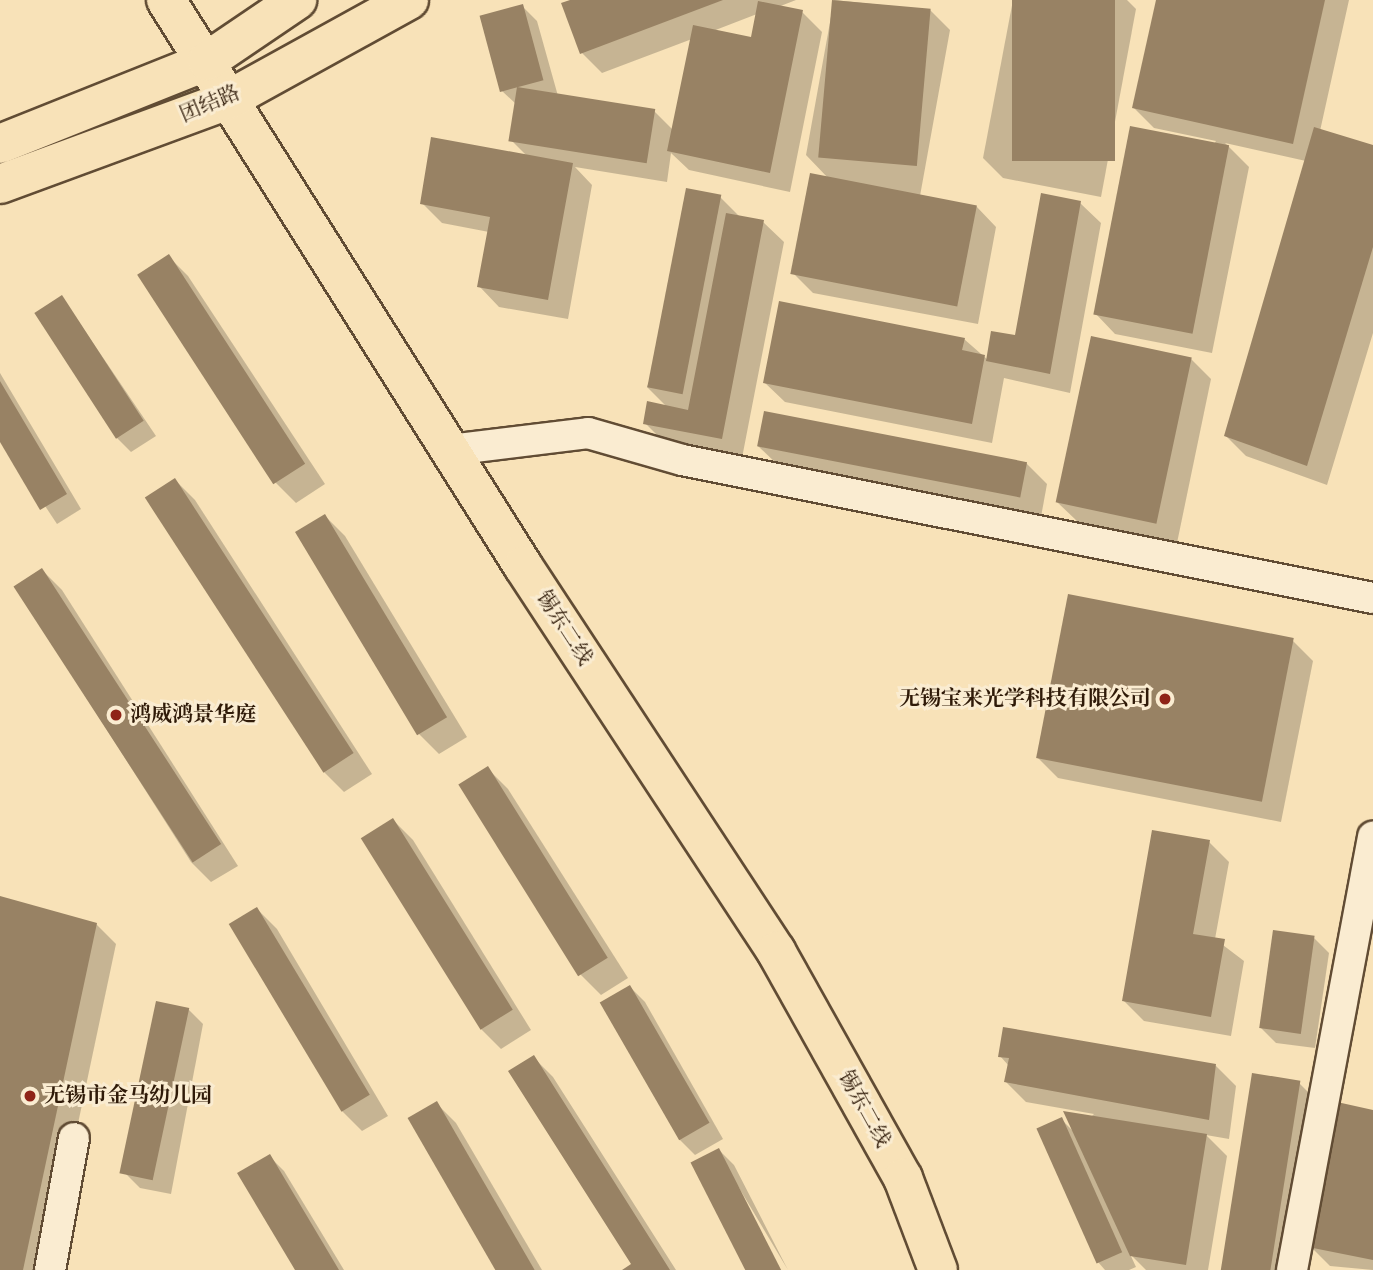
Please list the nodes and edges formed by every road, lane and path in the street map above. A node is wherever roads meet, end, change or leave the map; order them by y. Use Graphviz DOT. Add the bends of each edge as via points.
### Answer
graph roads {
  1 [pos="166,0"];
  2 [pos="298,0"];
  3 [pos="409,0"];
  4 [pos="207,61"];
  5 [pos="226,101"];
  6 [pos="0,144"];
  7 [pos="0,184"];
  8 [pos="450,450"];
  9 [pos="1373,598"];
  10 [pos="1373,836"];
  11 [pos="74,1138"];
  12 [pos="50,1270"];
  13 [pos="938,1270"];
  14 [pos="1292,1270"];
  1 -- 4 [label="main road, 锡东二线"];
  2 -- 4 [label="main road, 团结路"];
  3 -- 5 [label="main road, 团结路"];
  4 -- 5 [label="main road, 锡东二线"];
  4 -- 6 [label="main road, 团结路"];
  5 -- 7 [label="main road, 团结路"];
  5 -- 8 [label="main road, 锡东二线"];
  8 -- 9 [label="street" via="587,433 682,460"];
  8 -- 13 [label="main road, 锡东二线" via="776,951 903,1178"];
  10 -- 14 [label="street"];
  11 -- 12 [label="street"];
}
